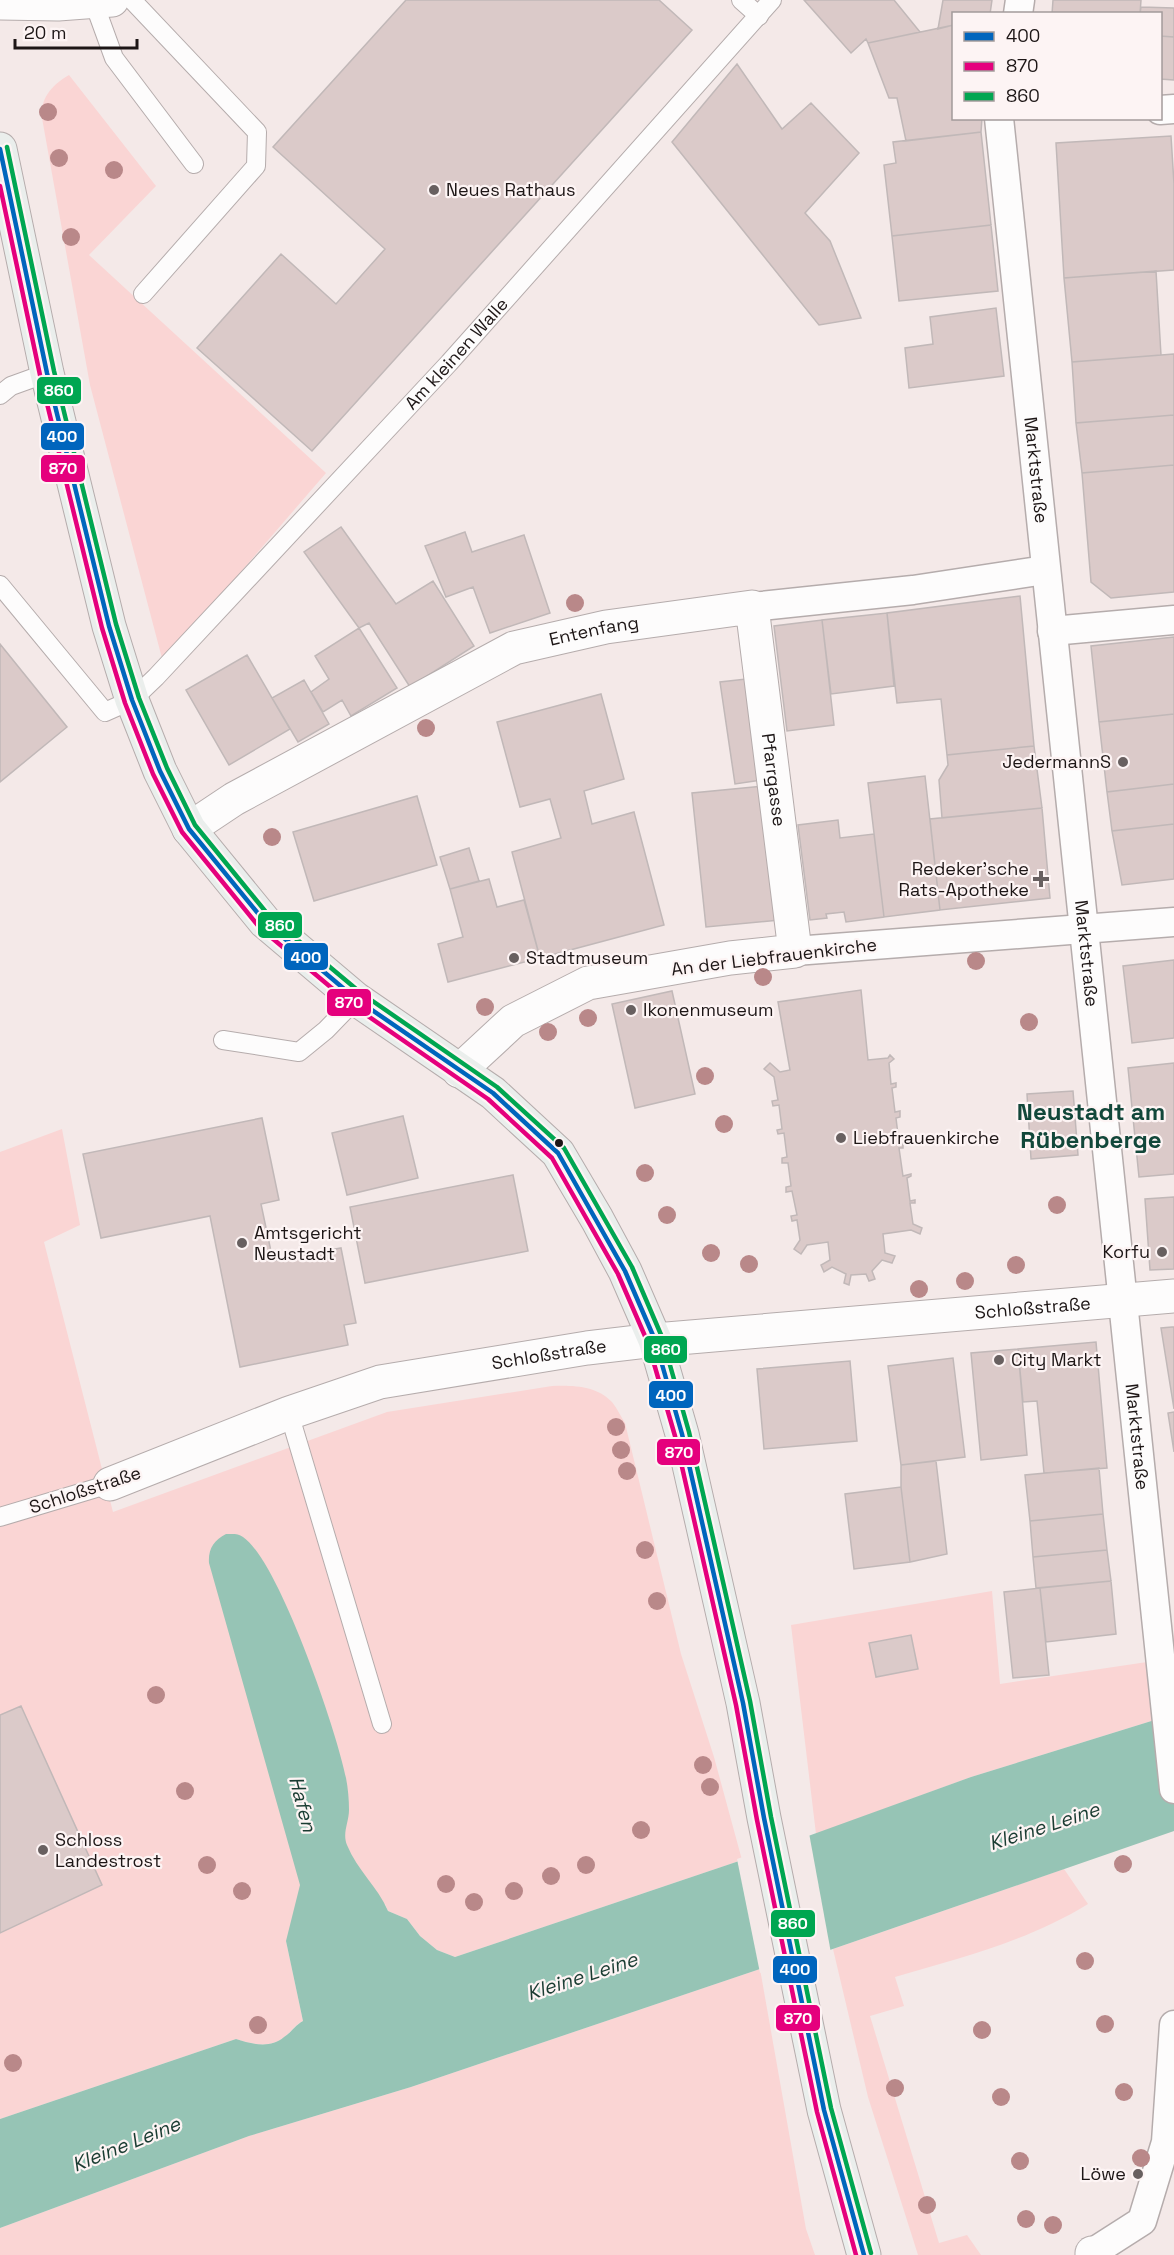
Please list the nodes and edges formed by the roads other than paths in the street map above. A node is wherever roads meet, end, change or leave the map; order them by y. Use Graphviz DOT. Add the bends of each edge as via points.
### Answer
graph roads {
  1 [pos="132,0"];
  2 [pos="741,0"];
  3 [pos="772,0"];
  4 [pos="103,1"];
  5 [pos="0,3"];
  6 [pos="759,16"];
  7 [pos="999,120"];
  8 [pos="0,149"];
  9 [pos="194,164"];
  10 [pos="143,294"];
  11 [pos="47,373"];
  12 [pos="0,395"];
  13 [pos="1045,570"];
  14 [pos="0,585"];
  15 [pos="752,607"];
  16 [pos="1174,620"];
  17 [pos="1052,631"];
  18 [pos="132,700"];
  19 [pos="189,829"];
  20 [pos="1174,922"];
  21 [pos="1083,929"];
  22 [pos="795,951"];
  23 [pos="356,999"];
  24 [pos="223,1040"];
  25 [pos="459,1071"];
  26 [pos="1174,1296"];
  27 [pos="1121,1300"];
  28 [pos="655,1340"];
  29 [pos="289,1413"];
  30 [pos="110,1484"];
  31 [pos="0,1517"];
  32 [pos="382,1724"];
  33 [pos="1174,1789"];
  34 [pos="1174,2025"];
  35 [pos="1092,2254"];
  36 [pos="864,2255"];
  1 -- 10 [label="lane" via="257,132 256,166"];
  2 -- 6 [label="lane"];
  3 -- 6 [label="lane, Am kleinen Walle"];
  4 -- 5 [label="street"];
  4 -- 9 [label="lane" via="114,58"];
  6 -- 18 [label="lane, Am kleinen Walle" via="449,363"];
  7 -- 13 [label="street, Marktstraße"];
  8 -- 11 [label="main road"];
  11 -- 12 [label="lane" via="11,386"];
  11 -- 18 [label="main road" via="109,626"];
  13 -- 15 [label="street, Entenfang" via="913,590"];
  13 -- 17 [label="street, Marktstraße"];
  14 -- 18 [label="lane" via="105,712"];
  15 -- 19 [label="street, Entenfang" via="606,627 514,648 234,799"];
  15 -- 22 [label="street, Pfarrgasse"];
  16 -- 17 [label="street"];
  17 -- 21 [label="street, Marktstraße"];
  18 -- 19 [label="main road" via="160,771"];
  19 -- 23 [label="main road" via="265,922"];
  20 -- 21 [label="street, An der Liebfrauenkirche"];
  21 -- 22 [label="street, An der Liebfrauenkirche"];
  21 -- 27 [label="street, Marktstraße"];
  22 -- 25 [label="street, An der Liebfrauenkirche" via="730,958 588,983 513,1021"];
  23 -- 24 [label="lane" via="300,1052"];
  23 -- 25 [label="main road"];
  25 -- 28 [label="main road" via="493,1093 558,1153 625,1271"];
  26 -- 27 [label="street, Schloßstraße"];
  27 -- 28 [label="street, Schloßstraße"];
  27 -- 33 [label="street, Marktstraße"];
  28 -- 29 [label="street, Schloßstraße" via="380,1382"];
  28 -- 36 [label="main road" via="685,1446 743,1703 795,1977 825,2110"];
  29 -- 30 [label="street, Schloßstraße"];
  29 -- 32 [label="lane"];
  30 -- 31 [label="lane, Schloßstraße"];
  34 -- 35 [label="street" via="1166,2142 1142,2221"];
}
